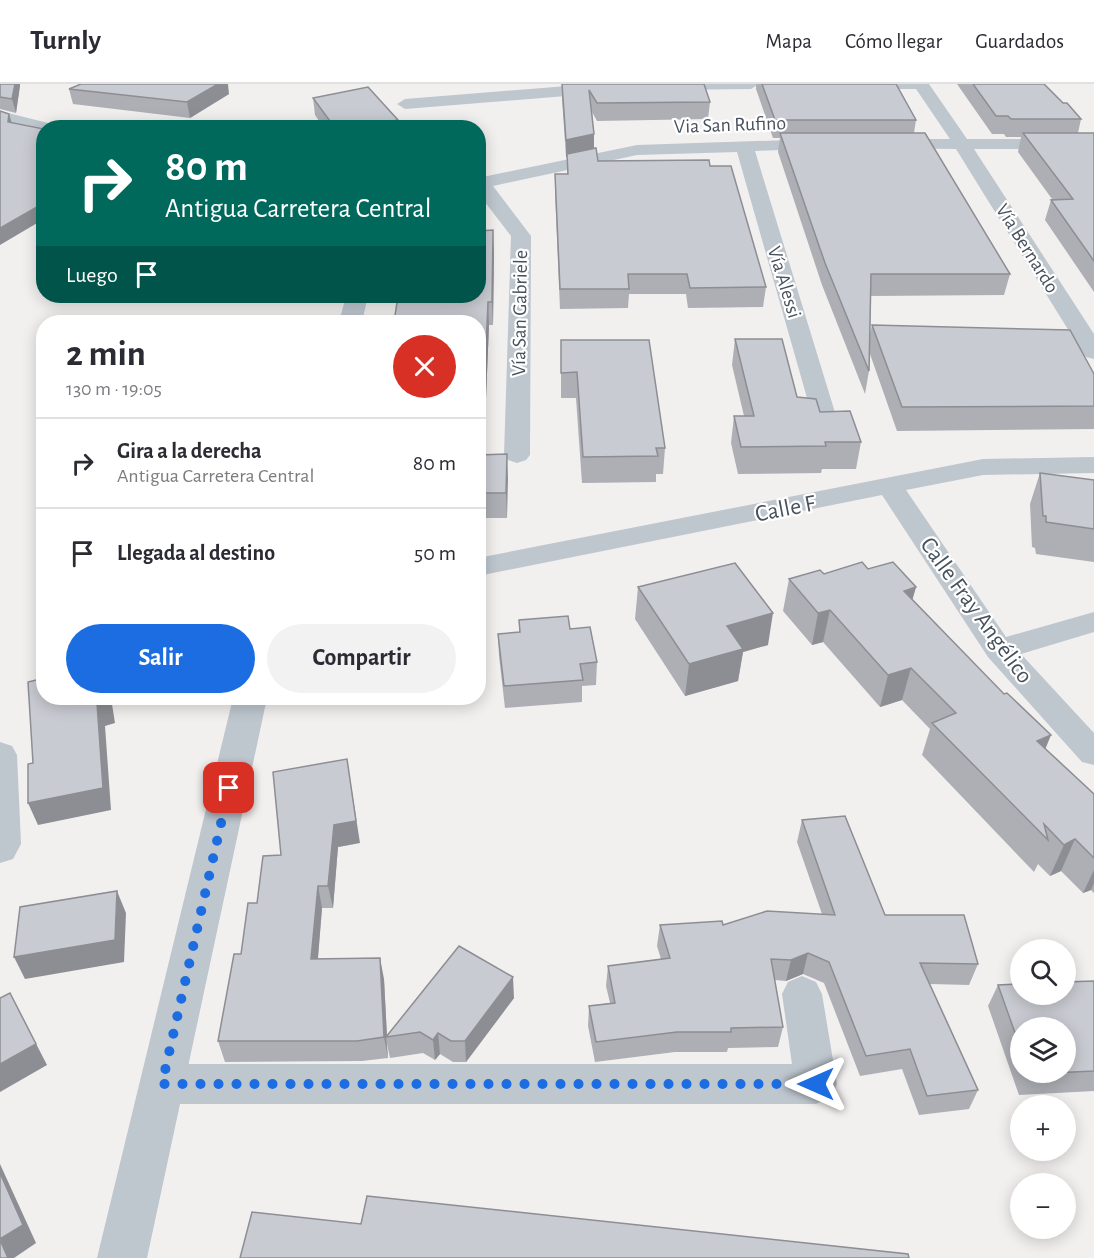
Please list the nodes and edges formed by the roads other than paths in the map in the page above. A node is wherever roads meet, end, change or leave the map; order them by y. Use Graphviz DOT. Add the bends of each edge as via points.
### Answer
graph roads {
  1 [pos="751,84"];
  2 [pos="897,84"];
  3 [pos="645,85"];
  4 [pos="622,87"];
  5 [pos="405,104"];
  6 [pos="0,116"];
  7 [pos="36,125"];
  8 [pos="836,144"];
  9 [pos="870,144"];
  10 [pos="963,144"];
  11 [pos="1094,144"];
  12 [pos="744,145"];
  13 [pos="486,182"];
  14 [pos="486,191"];
  15 [pos="1094,352"];
  16 [pos="825,419"];
  17 [pos="517,455"];
  18 [pos="1094,465"];
  19 [pos="891,488"];
  20 [pos="486,565"];
  21 [pos="1094,622"];
  22 [pos="999,650"];
  23 [pos="248,705"];
  24 [pos="1094,753"];
  25 [pos="0,755"];
  26 [pos="0,849"];
  27 [pos="802,994"];
  28 [pos="162,1084"];
  29 [pos="122,1258"];
  1 -- 3 [label="street"];
  2 -- 10 [label="street, Vía Bernardo" via="921,84"];
  4 -- 5 [label="street"];
  6 -- 7 [label="street"];
  8 -- 12 [label="street, Via San Rufino"];
  9 -- 10 [label="street"];
  10 -- 11 [label="street"];
  10 -- 15 [label="street, Vía Bernardo"];
  12 -- 13 [label="street, Via San Rufino" via="637,150"];
  12 -- 16 [label="street, Vía Alessi"];
  14 -- 17 [label="street, Vía San Gabriele" via="520,236"];
  18 -- 19 [label="street, Calle F" via="983,467"];
  19 -- 20 [label="street, Calle F"];
  19 -- 22 [label="street, Calle Fray Angélico"];
  21 -- 22 [label="street"];
  22 -- 24 [label="street, Calle Fray Angélico"];
  23 -- 28 [label="street"];
  25 -- 26 [label="street"];
  27 -- 28 [label="street" via="816,1084"];
  28 -- 29 [label="street"];
}
